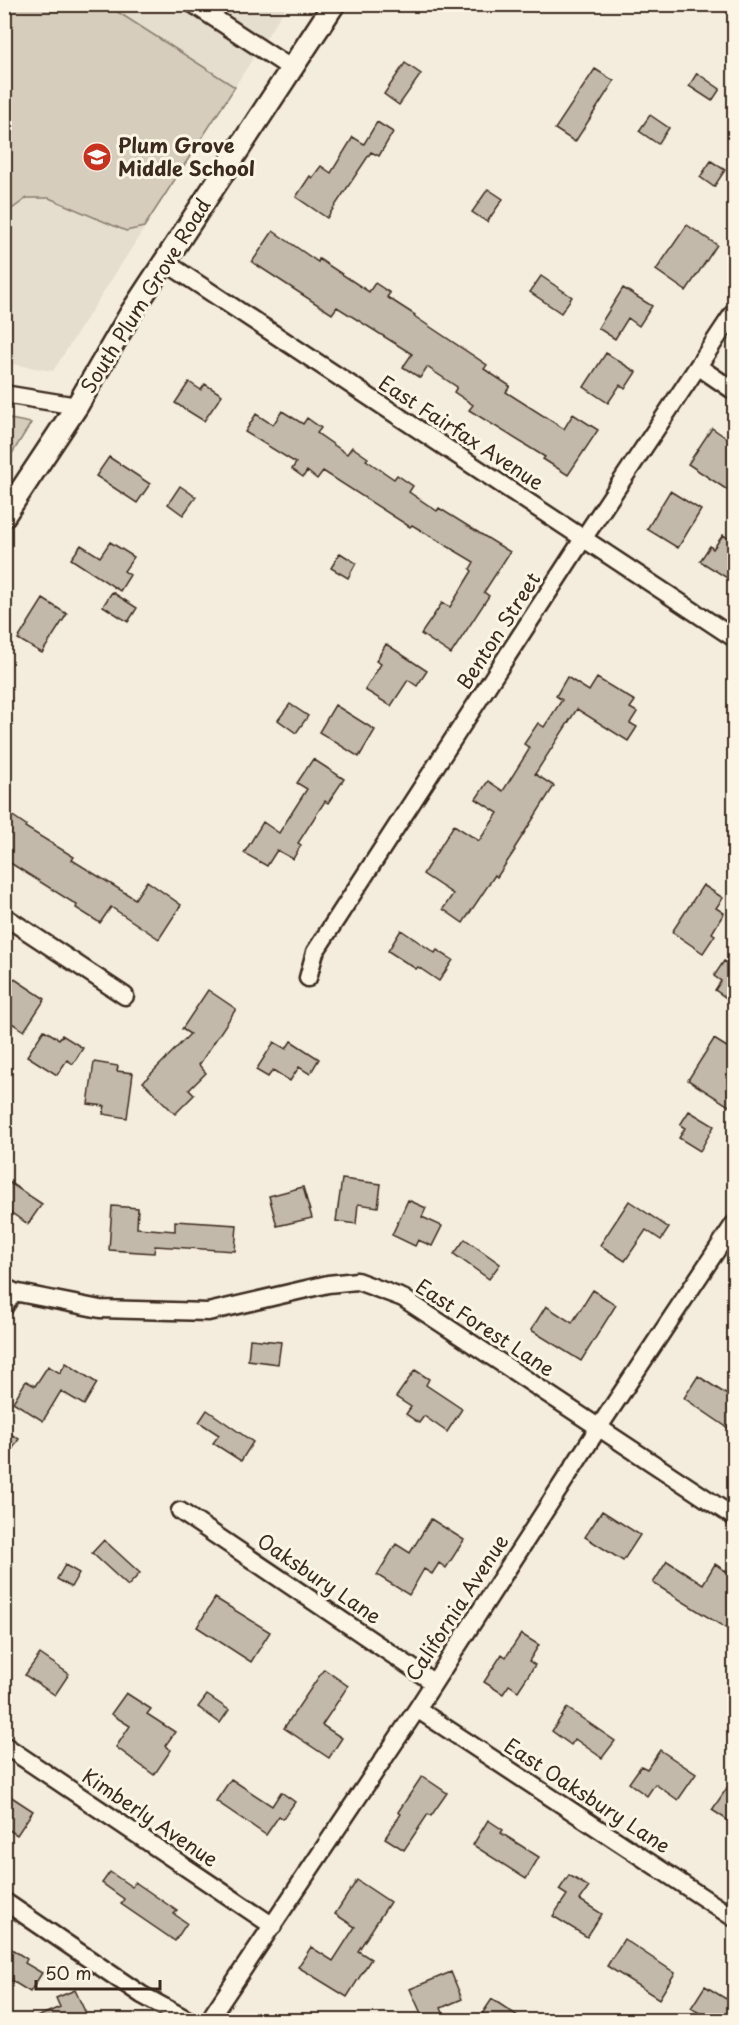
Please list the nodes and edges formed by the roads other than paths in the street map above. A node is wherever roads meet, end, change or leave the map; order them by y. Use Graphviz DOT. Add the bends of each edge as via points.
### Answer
graph roads {
  1 [pos="193,4"];
  2 [pos="334,4"];
  3 [pos="292,69"];
  4 [pos="165,262"];
  5 [pos="735,312"];
  6 [pos="699,367"];
  7 [pos="735,391"];
  8 [pos="4,394"];
  9 [pos="77,406"];
  10 [pos="4,516"];
  11 [pos="583,539"];
  12 [pos="735,638"];
  13 [pos="4,916"];
  14 [pos="308,978"];
  15 [pos="125,996"];
  16 [pos="735,1224"];
  17 [pos="8,1295"];
  18 [pos="599,1427"];
  19 [pos="180,1511"];
  20 [pos="735,1517"];
  21 [pos="433,1682"];
  22 [pos="417,1709"];
  23 [pos="4,1745"];
  24 [pos="4,1901"];
  25 [pos="735,1918"];
  26 [pos="273,1926"];
  27 [pos="216,2017"];
  28 [pos="189,2020"];
  1 -- 3 [label="street"];
  2 -- 3 [label="main road, South Plum Grove Road"];
  3 -- 4 [label="main road, South Plum Grove Road"];
  4 -- 9 [label="main road, South Plum Grove Road"];
  4 -- 11 [label="street, East Fairfax Avenue"];
  5 -- 6 [label="street, Benton Street"];
  6 -- 7 [label="street"];
  6 -- 11 [label="street, Benton Street"];
  8 -- 9 [label="street"];
  9 -- 10 [label="main road, South Plum Grove Road"];
  11 -- 12 [label="street, East Fairfax Avenue"];
  11 -- 14 [label="street, Benton Street" via="315,952"];
  13 -- 15 [label="street"];
  16 -- 18 [label="street, California Avenue"];
  17 -- 18 [label="street, East Forest Lane" via="100,1309 208,1312 357,1281 403,1298"];
  18 -- 20 [label="street, East Forest Lane"];
  18 -- 21 [label="street, California Avenue"];
  19 -- 21 [label="street, Oaksbury Lane"];
  21 -- 22 [label="street, California Avenue"];
  22 -- 25 [label="street, East Oaksbury Lane"];
  22 -- 26 [label="street, California Avenue"];
  23 -- 26 [label="street, Kimberly Avenue"];
  24 -- 28 [label="street" via="142,1995"];
  26 -- 27 [label="street, California Avenue"];
  27 -- 28 [label="street" via="201,2012"];
}
